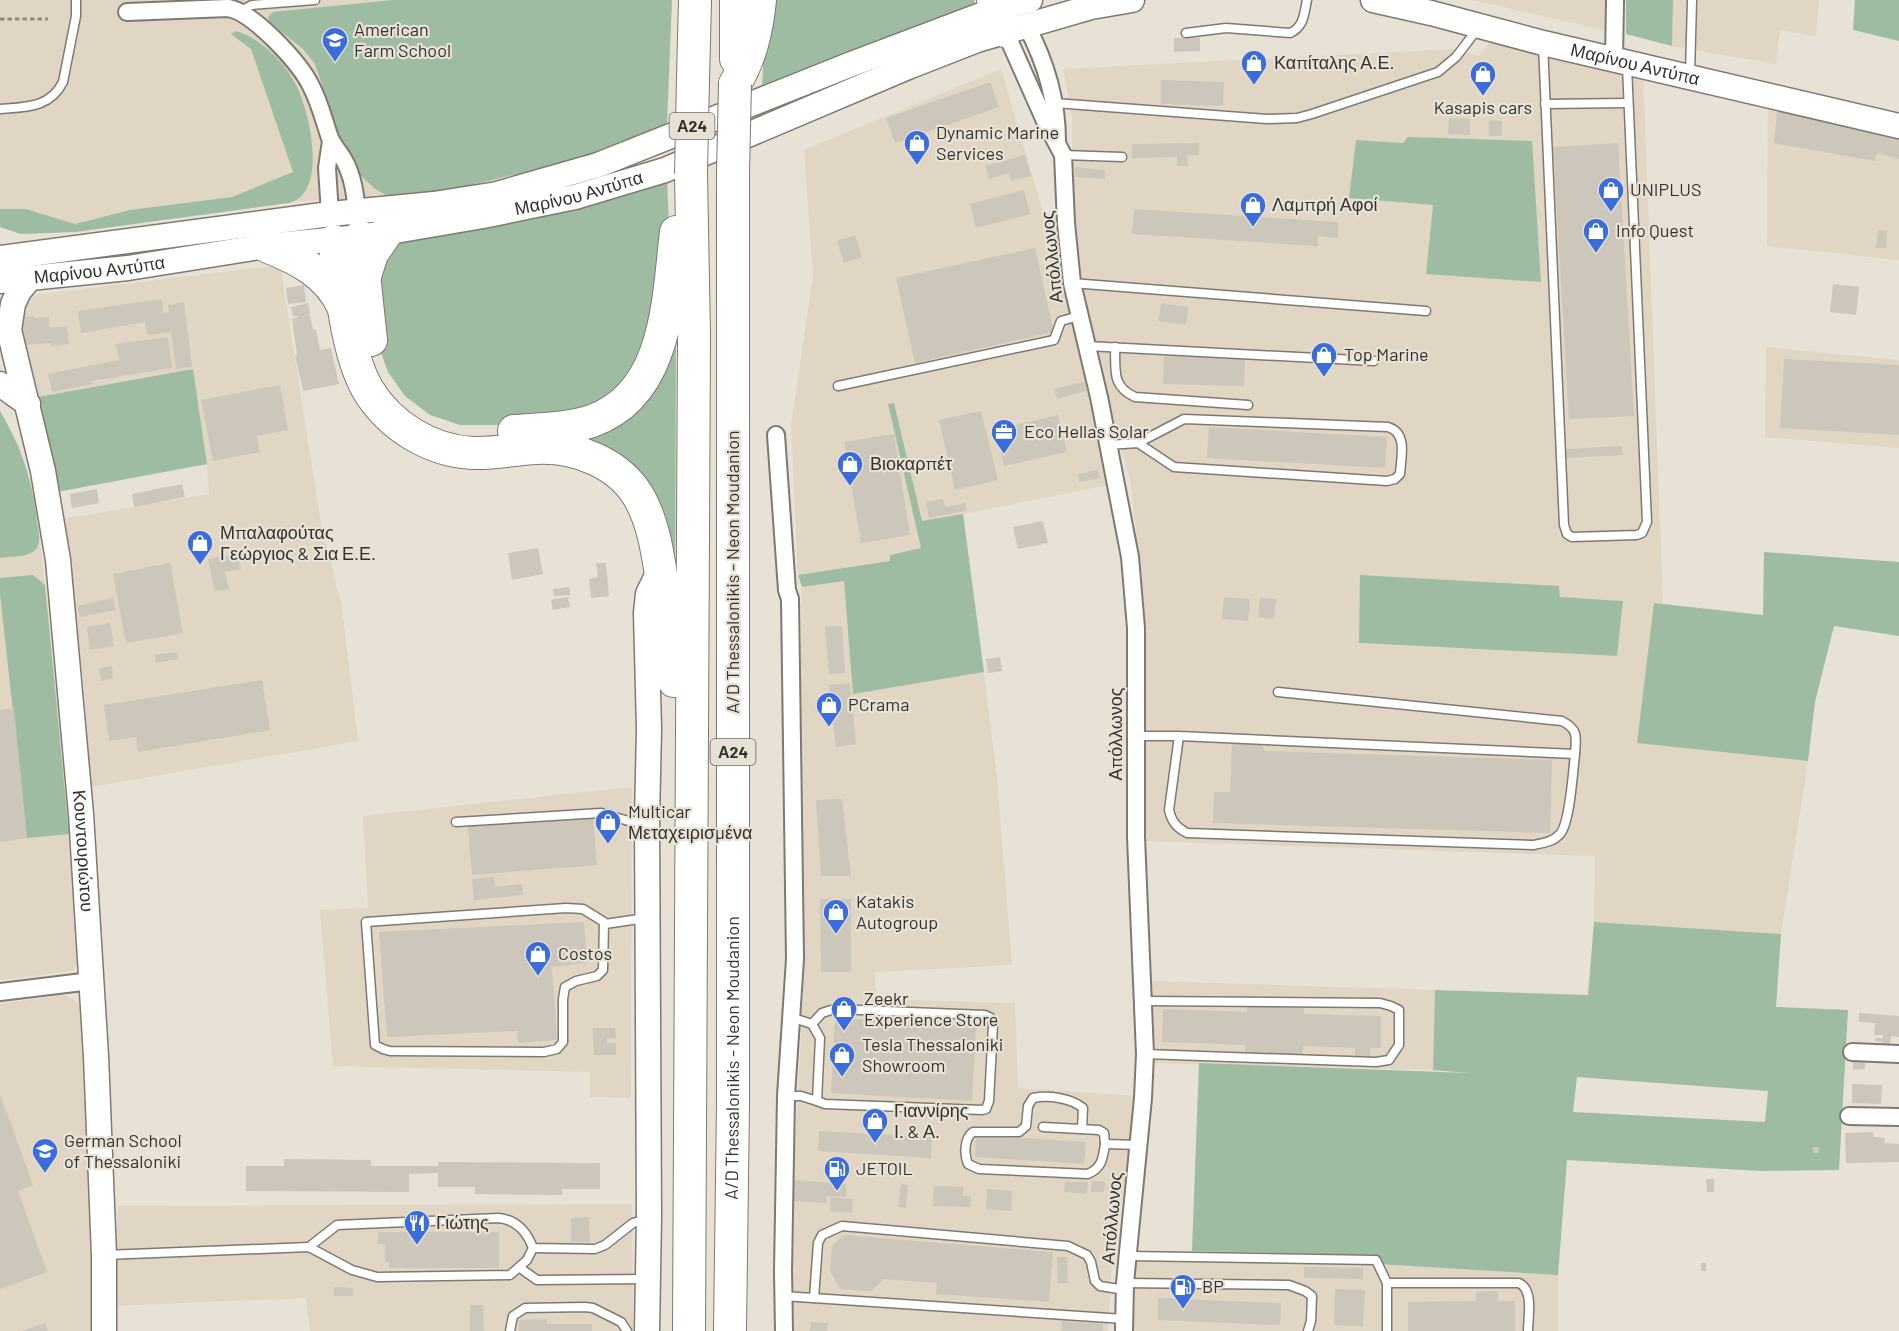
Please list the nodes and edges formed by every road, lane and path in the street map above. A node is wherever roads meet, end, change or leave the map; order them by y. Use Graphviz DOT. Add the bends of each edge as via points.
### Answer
graph roads {
  1 [pos="76,0"];
  2 [pos="315,0"];
  3 [pos="695,0"];
  4 [pos="736,0"];
  5 [pos="760,0"];
  6 [pos="1132,0"];
  7 [pos="1307,0"];
  8 [pos="1373,0"];
  9 [pos="1615,0"];
  10 [pos="1692,0"];
  11 [pos="1012,10"];
  12 [pos="240,11"];
  13 [pos="127,12"];
  14 [pos="0,19"];
  15 [pos="48,19"];
  16 [pos="1479,27"];
  17 [pos="1186,33"];
  18 [pos="1543,43"];
  19 [pos="1621,60"];
  20 [pos="1690,77"];
  21 [pos="735,84"];
  22 [pos="1055,103"];
  23 [pos="1628,103"];
  24 [pos="1545,104"];
  25 [pos="0,109"];
  26 [pos="1899,126"];
  27 [pos="331,141"];
  28 [pos="1060,150"];
  29 [pos="1122,157"];
  30 [pos="691,174"];
  31 [pos="354,227"];
  32 [pos="0,244"];
  33 [pos="266,246"];
  34 [pos="39,253"];
  35 [pos="0,258"];
  36 [pos="30,278"];
  37 [pos="0,281"];
  38 [pos="1072,283"];
  39 [pos="1426,311"];
  40 [pos="346,313"];
  41 [pos="1078,316"];
  42 [pos="1087,346"];
  43 [pos="1115,347"];
  44 [pos="0,349"];
  45 [pos="1374,361"];
  46 [pos="11,380"];
  47 [pos="838,386"];
  48 [pos="1248,405"];
  49 [pos="776,435"];
  50 [pos="1138,443"];
  51 [pos="1108,445"];
  52 [pos="661,567"];
  53 [pos="1278,692"];
  54 [pos="692,735"];
  55 [pos="1136,736"];
  56 [pos="1179,736"];
  57 [pos="1575,754"];
  58 [pos="647,819"];
  59 [pos="456,822"];
  60 [pos="648,918"];
  61 [pos="605,924"];
  62 [pos="91,981"];
  63 [pos="0,992"];
  64 [pos="1144,1001"];
  65 [pos="790,1017"];
  66 [pos="812,1024"];
  67 [pos="1852,1052"];
  68 [pos="1145,1054"];
  69 [pos="1899,1054"];
  70 [pos="786,1096"];
  71 [pos="817,1101"];
  72 [pos="1849,1116"];
  73 [pos="1899,1117"];
  74 [pos="1043,1127"];
  75 [pos="1082,1129"];
  76 [pos="1105,1144"];
  77 [pos="1138,1145"];
  78 [pos="650,1217"];
  79 [pos="309,1247"];
  80 [pos="533,1248"];
  81 [pos="104,1256"];
  82 [pos="1128,1256"];
  83 [pos="520,1268"];
  84 [pos="648,1279"];
  85 [pos="1387,1282"];
  86 [pos="1125,1286"];
  87 [pos="783,1296"];
  88 [pos="814,1298"];
  89 [pos="1124,1325"];
  90 [pos="104,1331"];
  91 [pos="510,1331"];
  92 [pos="627,1331"];
  93 [pos="647,1331"];
  94 [pos="689,1331"];
  95 [pos="730,1331"];
  96 [pos="784,1331"];
  97 [pos="1308,1331"];
  98 [pos="1387,1331"];
  99 [pos="1528,1331"];
  1 -- 25 [label="lane" via="68,60 59,90 36,106"];
  2 -- 12 [label="lane" via="252,5"];
  3 -- 30 [label="highway, Α24, bridge"];
  4 -- 21 [label="highway, Α24"];
  5 -- 21 [label="highway" via="750,55"];
  6 -- 11 [label="main road, Μαρίνου Αντύπα" via="1091,7"];
  7 -- 17 [label="lane" via="1302,24 1290,33 1226,28"];
  8 -- 16 [label="main road, Μαρίνου Αντύπα" via="1431,10"];
  9 -- 19 [label="street"];
  10 -- 20 [label="lane"];
  11 -- 22 [label="street, Απόλλωνος" via="1041,53"];
  11 -- 28 [label="street" via="1045,121"];
  11 -- 31 [label="main road, Μαρίνου Αντύπα" via="849,65 598,165 497,194 434,204"];
  11 -- 31 [label="main road, Μαρίνου Αντύπα" via="977,40 665,170 531,207"];
  12 -- 13 [label="street" via="228,8"];
  12 -- 27 [label="street" via="300,69 320,106"];
  14 -- 15 [label="path"];
  16 -- 18 [label="main road, Μαρίνου Αντύπα"];
  16 -- 22 [label="lane" via="1456,57 1438,72 1297,118"];
  18 -- 19 [label="main road, Μαρίνου Αντύπα"];
  18 -- 24 [label="lane"];
  19 -- 20 [label="main road, Μαρίνου Αντύπα"];
  19 -- 23 [label="lane"];
  20 -- 26 [label="main road, Μαρίνου Αντύπα"];
  21 -- 95 [label="highway, A/D Thessalonikis - Neon Moudanion / Α24, bridge"];
  22 -- 28 [label="street, Απόλλωνος"];
  23 -- 24 [label="lane"];
  23 -- 24 [label="lane" via="1647,522 1637,535 1578,537 1567,534 1564,525"];
  27 -- 31 [label="street" via="351,177"];
  27 -- 31 [label="street" via="327,168"];
  28 -- 29 [label="lane"];
  28 -- 38 [label="street, Απόλλωνος"];
  30 -- 31 [label="highway" via="682,190 664,321 653,363 628,399 590,422 470,433 441,426 412,410 393,393 376,363 365,276 368,263"];
  30 -- 54 [label="highway, Α24"];
  31 -- 33 [label="main road, Μαρίνου Αντύπα"];
  31 -- 34 [label="main road, Μαρίνου Αντύπα"];
  31 -- 40 [label="highway"];
  32 -- 34 [label="main road"];
  33 -- 36 [label="main road, Μαρίνου Αντύπα"];
  33 -- 40 [label="highway" via="318,273 336,292"];
  34 -- 35 [label="main road, Μαρίνου Αντύπα"];
  36 -- 37 [label="main road, Μαρίνου Αντύπα"];
  36 -- 46 [label="main road" via="19,291 10,318"];
  38 -- 39 [label="lane"];
  38 -- 41 [label="street, Απόλλωνος"];
  40 -- 52 [label="highway" via="363,380 401,427 427,442 459,452 539,448 599,460 612,468 639,498 654,535"];
  41 -- 42 [label="street, Απόλλωνος"];
  41 -- 47 [label="lane" via="1060,321 1056,338 1051,340"];
  42 -- 43 [label="lane"];
  42 -- 51 [label="street, Απόλλωνος"];
  43 -- 45 [label="lane"];
  43 -- 48 [label="lane" via="1116,378 1120,387 1135,397"];
  44 -- 46 [label="main road"];
  46 -- 62 [label="main road, Κουντουριώτου" via="28,404 58,560 81,814"];
  49 -- 65 [label="street" via="790,600 795,959"];
  50 -- 50 [label="lane" via="1174,467 1387,481 1400,474 1401,436 1388,428 1184,419"];
  50 -- 51 [label="lane"];
  51 -- 55 [label="street, Απόλλωνος" via="1130,557 1136,628"];
  52 -- 54 [label="highway" via="674,690"];
  52 -- 58 [label="main road" via="648,594 646,613"];
  53 -- 57 [label="lane" via="1563,721 1576,734"];
  54 -- 94 [label="highway, Α24"];
  55 -- 56 [label="lane"];
  55 -- 64 [label="street, Απόλλωνος" via="1136,837"];
  56 -- 57 [label="lane"];
  56 -- 57 [label="lane" via="1171,819 1177,828 1201,835 1533,845 1550,842 1566,824"];
  58 -- 59 [label="lane" via="632,822 601,813"];
  58 -- 60 [label="main road"];
  60 -- 61 [label="lane"];
  60 -- 78 [label="main road"];
  61 -- 61 [label="lane" via="603,970 597,976 565,987 562,1042 556,1049 390,1051 375,1044 366,922 566,908 591,912"];
  62 -- 63 [label="street"];
  62 -- 81 [label="main road, Κουντουριώτου"];
  64 -- 68 [label="street, Απόλλωνος"];
  64 -- 68 [label="lane" via="1380,1003 1399,1010 1399,1045 1389,1060"];
  65 -- 66 [label="lane"];
  65 -- 70 [label="street"];
  66 -- 71 [label="lane" via="820,1038"];
  66 -- 71 [label="lane" via="822,1013 834,1009 985,1015 993,1025 989,1101 982,1110"];
  67 -- 69 [label="street"];
  68 -- 77 [label="street, Απόλλωνος"];
  70 -- 71 [label="lane"];
  70 -- 87 [label="street"];
  72 -- 73 [label="street"];
  74 -- 75 [label="lane"];
  75 -- 76 [label="lane" via="1102,1131"];
  75 -- 76 [label="lane" via="1083,1108 1076,1102 1034,1098 1028,1106 1026,1126 1019,1132 969,1134 966,1160 979,1169 1088,1174 1101,1164"];
  76 -- 77 [label="lane"];
  77 -- 82 [label="street, Απόλλωνος"];
  78 -- 80 [label="lane" via="633,1223 595,1249"];
  78 -- 84 [label="main road"];
  79 -- 80 [label="lane" via="337,1225 499,1218 516,1223"];
  79 -- 81 [label="lane"];
  79 -- 83 [label="lane" via="352,1270 377,1277 510,1275"];
  80 -- 83 [label="lane"];
  81 -- 90 [label="main road, Κουντουριώτου"];
  82 -- 85 [label="lane" via="1376,1260"];
  82 -- 86 [label="street, Απόλλωνος"];
  83 -- 84 [label="lane" via="537,1280"];
  84 -- 93 [label="main road"];
  85 -- 98 [label="lane"];
  85 -- 99 [label="lane" via="1519,1283 1527,1290"];
  86 -- 88 [label="lane" via="1100,1286 1087,1255 1068,1246 842,1226 822,1234 818,1243"];
  86 -- 89 [label="street, Απόλλωνος"];
  86 -- 97 [label="lane" via="1296,1287 1312,1296"];
  87 -- 88 [label="lane"];
  87 -- 96 [label="street"];
  88 -- 89 [label="lane"];
  91 -- 92 [label="lane" via="513,1316 525,1308 577,1307 593,1308 612,1317"];
}
